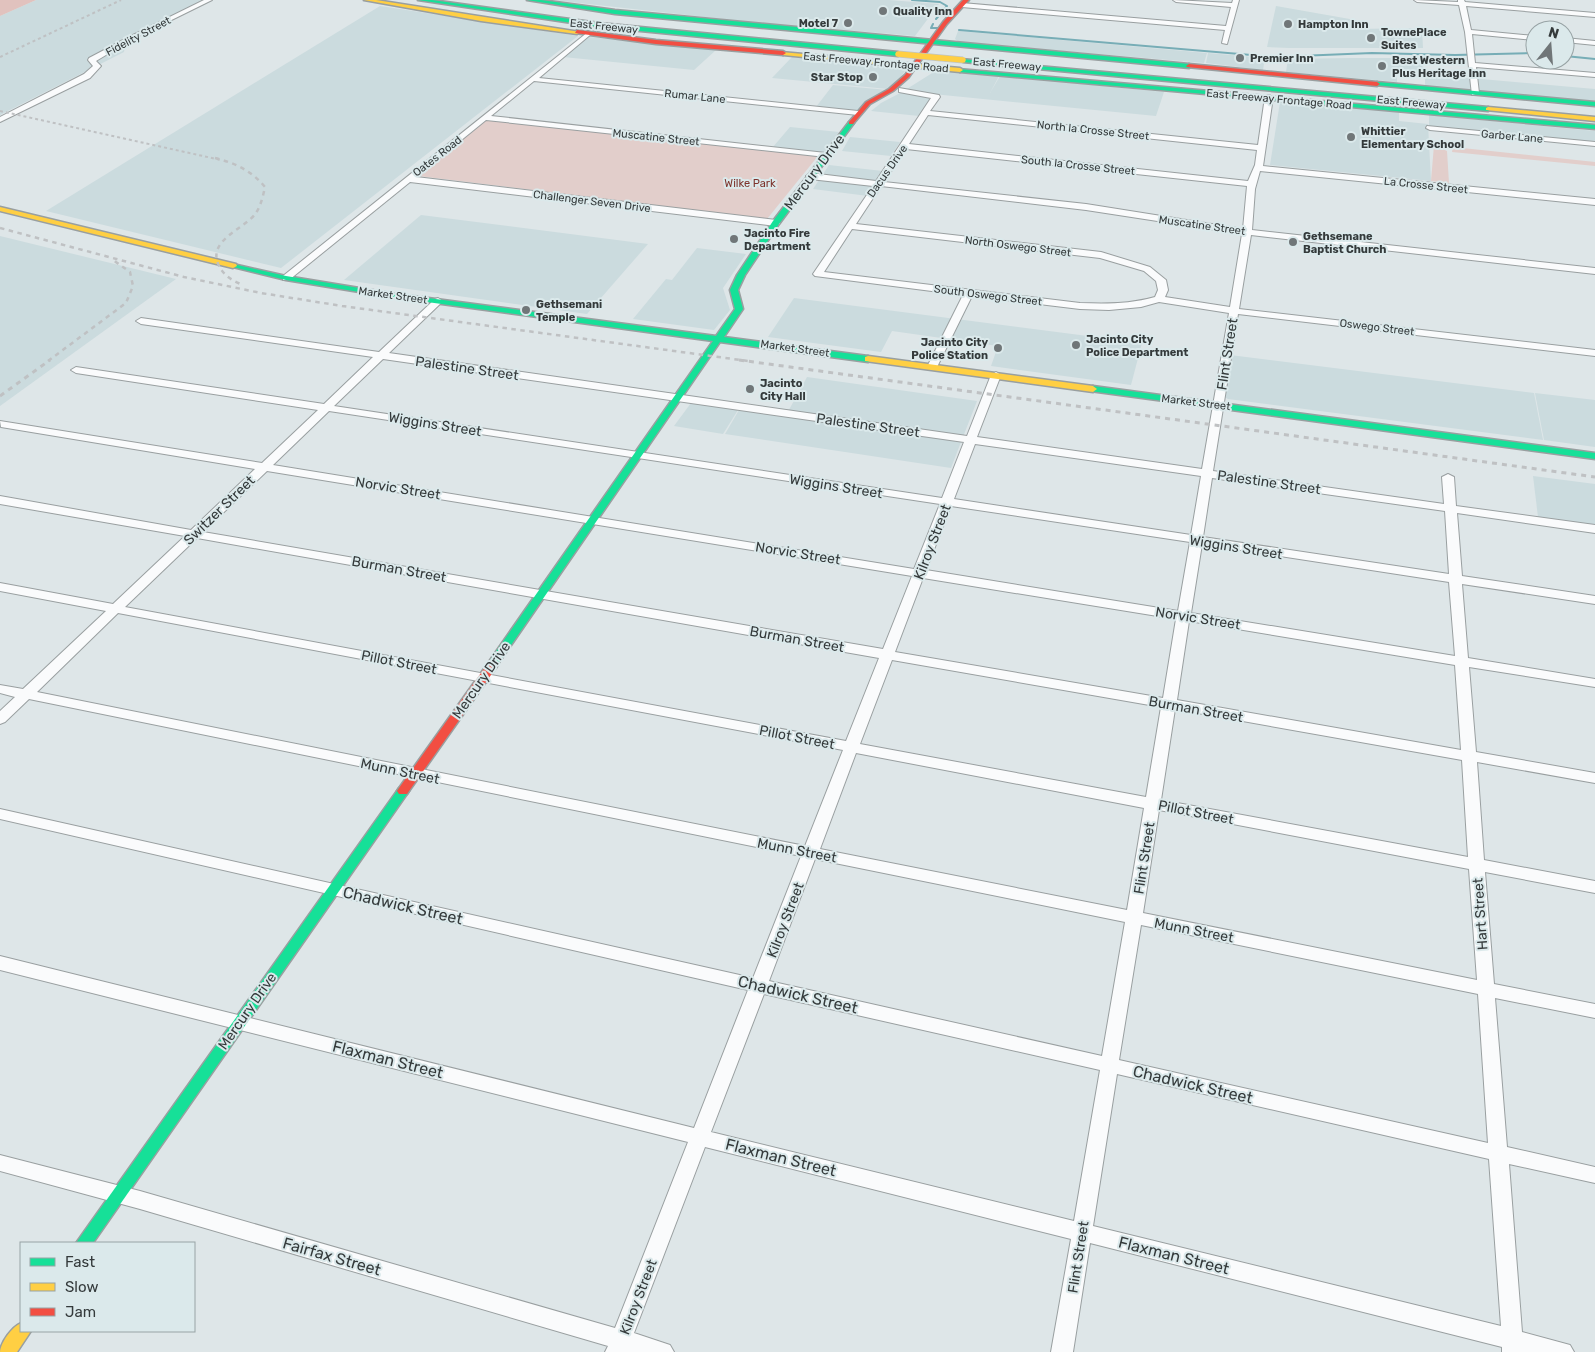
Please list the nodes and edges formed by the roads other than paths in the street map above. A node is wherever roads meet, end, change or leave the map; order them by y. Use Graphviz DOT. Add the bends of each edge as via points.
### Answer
graph roads {
  1 [pos="209,0"];
  2 [pos="367,0"];
  3 [pos="421,0"];
  4 [pos="460,0"];
  5 [pos="530,0"];
  6 [pos="1176,0"];
  7 [pos="1417,0"];
  8 [pos="628,2"];
  9 [pos="1236,2"];
  10 [pos="1461,2"];
  11 [pos="963,4"];
  12 [pos="1056,14"];
  13 [pos="1595,15"];
  14 [pos="613,16"];
  15 [pos="535,18"];
  16 [pos="1142,21"];
  17 [pos="1050,23"];
  18 [pos="1228,28"];
  19 [pos="1139,30"];
  20 [pos="1468,32"];
  21 [pos="588,34"];
  22 [pos="1525,37"];
  23 [pos="932,41"];
  24 [pos="1575,41"];
  25 [pos="944,42"];
  26 [pos="1224,43"];
  27 [pos="1595,43"];
  28 [pos="974,45"];
  29 [pos="901,47"];
  30 [pos="757,51"];
  31 [pos="965,57"];
  32 [pos="1471,57"];
  33 [pos="991,62"];
  34 [pos="884,63"];
  35 [pos="1070,64"];
  36 [pos="914,66"];
  37 [pos="931,68"];
  38 [pos="954,70"];
  39 [pos="1595,75"];
  40 [pos="532,79"];
  41 [pos="902,90"];
  42 [pos="1474,93"];
  43 [pos="1522,97"];
  44 [pos="1269,98"];
  45 [pos="1594,106"];
  46 [pos="1398,108"];
  47 [pos="858,113"];
  48 [pos="926,113"];
  49 [pos="1474,116"];
  50 [pos="485,118"];
  51 [pos="1595,119"];
  52 [pos="0,120"];
  53 [pos="1595,127"];
  54 [pos="1430,128"];
  55 [pos="1478,133"];
  56 [pos="1595,144"];
  57 [pos="904,146"];
  58 [pos="1261,148"];
  59 [pos="826,155"];
  60 [pos="1257,168"];
  61 [pos="810,176"];
  62 [pos="408,179"];
  63 [pos="877,184"];
  64 [pos="1253,184"];
  65 [pos="1595,202"];
  66 [pos="0,209"];
  67 [pos="776,223"];
  68 [pos="850,226"];
  69 [pos="1247,232"];
  70 [pos="1595,271"];
  71 [pos="818,274"];
  72 [pos="286,278"];
  73 [pos="969,293"];
  74 [pos="1158,299"];
  75 [pos="438,302"];
  76 [pos="1234,311"];
  77 [pos="141,321"];
  78 [pos="720,337"];
  79 [pos="1595,353"];
  80 [pos="381,355"];
  81 [pos="932,367"];
  82 [pos="76,370"];
  83 [pos="996,375"];
  84 [pos="679,398"];
  85 [pos="1218,404"];
  86 [pos="326,408"];
  87 [pos="1,424"];
  88 [pos="971,440"];
  89 [pos="639,456"];
  90 [pos="1595,456"];
  91 [pos="264,467"];
  92 [pos="1207,473"];
  93 [pos="1448,477"];
  94 [pos="0,500"];
  95 [pos="947,502"];
  96 [pos="1450,508"];
  97 [pos="593,520"];
  98 [pos="1595,529"];
  99 [pos="194,534"];
  100 [pos="1196,540"];
  101 [pos="920,573"];
  102 [pos="1455,580"];
  103 [pos="0,587"];
  104 [pos="542,594"];
  105 [pos="1595,600"];
  106 [pos="116,609"];
  107 [pos="1184,616"];
  108 [pos="888,655"];
  109 [pos="1461,661"];
  110 [pos="482,678"];
  111 [pos="1595,683"];
  112 [pos="0,689"];
  113 [pos="26,694"];
  114 [pos="1169,704"];
  115 [pos="0,719"];
  116 [pos="852,747"];
  117 [pos="1468,756"];
  118 [pos="414,774"];
  119 [pos="1595,778"];
  120 [pos="1153,804"];
  121 [pos="0,814"];
  122 [pos="811,852"];
  123 [pos="1477,865"];
  124 [pos="1595,887"];
  125 [pos="333,889"];
  126 [pos="1134,918"];
  127 [pos="0,962"];
  128 [pos="759,986"];
  129 [pos="1486,989"];
  130 [pos="1595,1011"];
  131 [pos="238,1022"];
  132 [pos="1110,1065"];
  133 [pos="700,1137"];
  134 [pos="1498,1153"];
  135 [pos="0,1163"];
  136 [pos="1595,1175"];
  137 [pos="118,1195"];
  138 [pos="1082,1232"];
  139 [pos="85,1242"];
  140 [pos="21,1332"];
  141 [pos="619,1346"];
  142 [pos="1513,1346"];
  143 [pos="7,1352"];
  144 [pos="663,1352"];
  145 [pos="1062,1352"];
  146 [pos="1563,1352"];
  1 -- 52 [label="street, Fidelity Street" via="92,60 97,66 87,76"];
  2 -- 21 [label="main road, East Freeway Frontage Road"];
  3 -- 15 [label="main road, East Freeway"];
  4 -- 14 [label="main road, East Freeway"];
  5 -- 14 [label="main road"];
  6 -- 9 [label="street"];
  7 -- 10 [label="street"];
  8 -- 14 [label="main road"];
  9 -- 18 [label="street"];
  10 -- 13 [label="street"];
  10 -- 20 [label="street"];
  11 -- 12 [label="street"];
  11 -- 23 [label="main road, Mercury Drive"];
  11 -- 25 [label="main road, Mercury Drive"];
  12 -- 16 [label="street"];
  12 -- 17 [label="street"];
  14 -- 29 [label="main road, East Freeway"];
  14 -- 29 [label="main road, East Freeway Frontage Road" via="886,37"];
  15 -- 29 [label="main road, East Freeway"];
  15 -- 30 [label="main road"];
  16 -- 18 [label="street"];
  16 -- 19 [label="street"];
  18 -- 26 [label="street"];
  20 -- 22 [label="street"];
  20 -- 32 [label="street"];
  21 -- 30 [label="main road, East Freeway Frontage Road"];
  21 -- 40 [label="street, Oates Road"];
  23 -- 25 [label="main road, East Freeway Frontage Road"];
  23 -- 29 [label="main road, East Freeway Frontage Road"];
  23 -- 36 [label="main road, Mercury Drive"];
  24 -- 27 [label="street"];
  25 -- 28 [label="main road, East Freeway Frontage Road"];
  25 -- 37 [label="main road, Mercury Drive"];
  28 -- 38 [label="main road" via="951,52 946,63"];
  28 -- 42 [label="main road, East Freeway Frontage Road"];
  29 -- 31 [label="main road, East Freeway"];
  29 -- 34 [label="main road" via="916,42 918,46 906,60"];
  30 -- 34 [label="main road, East Freeway Frontage Road"];
  31 -- 33 [label="main road, East Freeway"];
  31 -- 35 [label="main road, East Freeway"];
  32 -- 39 [label="street"];
  32 -- 42 [label="street"];
  33 -- 46 [label="main road"];
  33 -- 51 [label="main road, East Freeway"];
  34 -- 36 [label="main road, East Freeway Frontage Road"];
  35 -- 43 [label="main road"];
  35 -- 45 [label="main road, East Freeway"];
  36 -- 37 [label="main road, East Freeway Frontage Road"];
  36 -- 47 [label="main road, Mercury Drive" via="901,83"];
  37 -- 38 [label="main road, East Freeway Frontage Road"];
  37 -- 41 [label="main road, Mercury Drive"];
  38 -- 44 [label="main road, East Freeway Frontage Road"];
  40 -- 47 [label="street, Rumar Lane"];
  40 -- 50 [label="street, Oates Road"];
  41 -- 47 [label="main road, Mercury Drive"];
  41 -- 48 [label="street, Dacus Drive" via="936,97"];
  42 -- 43 [label="main road, East Freeway Frontage Road"];
  43 -- 45 [label="main road, East Freeway Frontage Road"];
  44 -- 46 [label="main road, East Freeway Frontage Road"];
  44 -- 58 [label="street, Flint Street"];
  46 -- 49 [label="main road, East Freeway Frontage Road"];
  47 -- 59 [label="main road, Mercury Drive"];
  48 -- 57 [label="street, Dacus Drive"];
  48 -- 58 [label="street, North la Crosse Street"];
  49 -- 53 [label="main road, East Freeway Frontage Road"];
  49 -- 55 [label="street"];
  50 -- 59 [label="street, Muscatine Street"];
  50 -- 62 [label="street, Oates Road"];
  54 -- 55 [label="street, Garber Lane"];
  55 -- 56 [label="street, Garber Lane"];
  57 -- 63 [label="street, Dacus Drive"];
  57 -- 64 [label="street, South la Crosse Street"];
  58 -- 60 [label="street, Flint Street"];
  59 -- 61 [label="main road, Mercury Drive"];
  60 -- 64 [label="street, Flint Street"];
  60 -- 65 [label="street, La Crosse Street"];
  61 -- 63 [label="street, Muscatine Street"];
  61 -- 67 [label="main road, Mercury Drive"];
  62 -- 67 [label="street, Challenger Seven Drive"];
  62 -- 72 [label="street, Oates Road"];
  63 -- 68 [label="street, Dacus Drive"];
  63 -- 69 [label="street, Muscatine Street" via="1086,207"];
  64 -- 69 [label="street, Flint Street"];
  66 -- 72 [label="main road, Market Street"];
  67 -- 78 [label="main road, Mercury Drive" via="740,275 734,290 739,309"];
  68 -- 71 [label="street, Dacus Drive"];
  68 -- 74 [label="street, North Oswego Street" via="1101,255 1134,264 1154,274 1161,280 1163,290"];
  69 -- 70 [label="street, Muscatine Street"];
  69 -- 76 [label="street, Flint Street"];
  71 -- 73 [label="street, South Oswego Street"];
  72 -- 75 [label="main road, Market Street"];
  73 -- 74 [label="street, South Oswego Street" via="1080,306 1125,305"];
  73 -- 81 [label="street"];
  74 -- 76 [label="street, Oswego Street"];
  75 -- 78 [label="main road, Market Street"];
  75 -- 80 [label="street, Switzer Street"];
  76 -- 79 [label="street, Oswego Street"];
  76 -- 85 [label="street, Flint Street"];
  77 -- 80 [label="street, Palestine Street"];
  78 -- 81 [label="main road, Market Street"];
  78 -- 84 [label="main road, Mercury Drive"];
  80 -- 84 [label="street, Palestine Street"];
  80 -- 86 [label="street, Switzer Street"];
  81 -- 83 [label="main road, Market Street"];
  82 -- 86 [label="street, Wiggins Street"];
  83 -- 85 [label="main road, Market Street"];
  83 -- 88 [label="street, Kilroy Street"];
  84 -- 88 [label="street, Palestine Street"];
  84 -- 89 [label="main road, Mercury Drive"];
  85 -- 90 [label="main road, Market Street"];
  85 -- 92 [label="street, Flint Street"];
  86 -- 89 [label="street, Wiggins Street"];
  86 -- 91 [label="street, Switzer Street"];
  87 -- 91 [label="street, Norvic Street"];
  88 -- 92 [label="street, Palestine Street"];
  88 -- 95 [label="street, Kilroy Street"];
  89 -- 95 [label="street, Wiggins Street"];
  89 -- 97 [label="main road, Mercury Drive"];
  91 -- 97 [label="street, Norvic Street"];
  91 -- 99 [label="street, Switzer Street"];
  92 -- 96 [label="street, Palestine Street"];
  92 -- 100 [label="street, Flint Street"];
  93 -- 96 [label="street, Hart Street"];
  94 -- 99 [label="street, Burman Street"];
  95 -- 100 [label="street, Wiggins Street"];
  95 -- 101 [label="street, Kilroy Street"];
  96 -- 98 [label="street, Palestine Street"];
  96 -- 102 [label="street, Hart Street"];
  97 -- 101 [label="street, Norvic Street"];
  97 -- 104 [label="main road, Mercury Drive"];
  99 -- 104 [label="street, Burman Street"];
  99 -- 106 [label="street, Switzer Street"];
  100 -- 102 [label="street, Wiggins Street"];
  100 -- 107 [label="street, Flint Street"];
  101 -- 107 [label="street, Norvic Street"];
  101 -- 108 [label="street, Kilroy Street"];
  102 -- 105 [label="street, Wiggins Street"];
  102 -- 109 [label="street, Hart Street"];
  103 -- 106 [label="street, Pillot Street"];
  104 -- 108 [label="street, Burman Street"];
  104 -- 110 [label="main road, Mercury Drive"];
  106 -- 110 [label="street, Pillot Street"];
  106 -- 113 [label="street, Switzer Street"];
  107 -- 109 [label="street, Norvic Street"];
  107 -- 114 [label="street, Flint Street"];
  108 -- 114 [label="street, Burman Street"];
  108 -- 116 [label="street, Kilroy Street"];
  109 -- 111 [label="street, Norvic Street"];
  109 -- 117 [label="street, Hart Street"];
  110 -- 116 [label="street, Pillot Street"];
  110 -- 118 [label="main road, Mercury Drive"];
  112 -- 113 [label="street, Munn Street"];
  113 -- 115 [label="street, Switzer Street"];
  113 -- 118 [label="street, Munn Street"];
  114 -- 117 [label="street, Burman Street"];
  114 -- 120 [label="street, Flint Street"];
  116 -- 120 [label="street, Pillot Street"];
  116 -- 122 [label="street, Kilroy Street"];
  117 -- 119 [label="street, Burman Street"];
  117 -- 123 [label="street, Hart Street"];
  118 -- 122 [label="street, Munn Street"];
  118 -- 125 [label="main road, Mercury Drive"];
  120 -- 123 [label="street, Pillot Street"];
  120 -- 126 [label="street, Flint Street"];
  121 -- 125 [label="street, Chadwick Street"];
  122 -- 126 [label="street, Munn Street"];
  122 -- 128 [label="street, Kilroy Street"];
  123 -- 124 [label="street, Pillot Street"];
  123 -- 129 [label="street, Hart Street"];
  125 -- 128 [label="street, Chadwick Street"];
  125 -- 131 [label="main road, Mercury Drive"];
  126 -- 129 [label="street, Munn Street"];
  126 -- 132 [label="street, Flint Street"];
  127 -- 131 [label="street, Flaxman Street"];
  128 -- 132 [label="street, Chadwick Street"];
  128 -- 133 [label="street, Kilroy Street"];
  129 -- 130 [label="street, Munn Street"];
  129 -- 134 [label="street, Hart Street"];
  131 -- 133 [label="street, Flaxman Street"];
  131 -- 137 [label="main road, Mercury Drive"];
  132 -- 134 [label="street, Chadwick Street"];
  132 -- 138 [label="street, Flint Street"];
  133 -- 138 [label="street, Flaxman Street"];
  133 -- 141 [label="street, Kilroy Street"];
  134 -- 136 [label="street, Chadwick Street"];
  134 -- 142 [label="street, Hart Street"];
  135 -- 137 [label="street, Fairfax Street"];
  137 -- 139 [label="main road, Mercury Drive"];
  137 -- 141 [label="street, Fairfax Street"];
  138 -- 142 [label="street, Flaxman Street"];
  138 -- 145 [label="street, Flint Street"];
  140 -- 143 [label="main road"];
  141 -- 144 [label="street, Fairfax Street"];
  142 -- 146 [label="street, Flaxman Street"];
}
